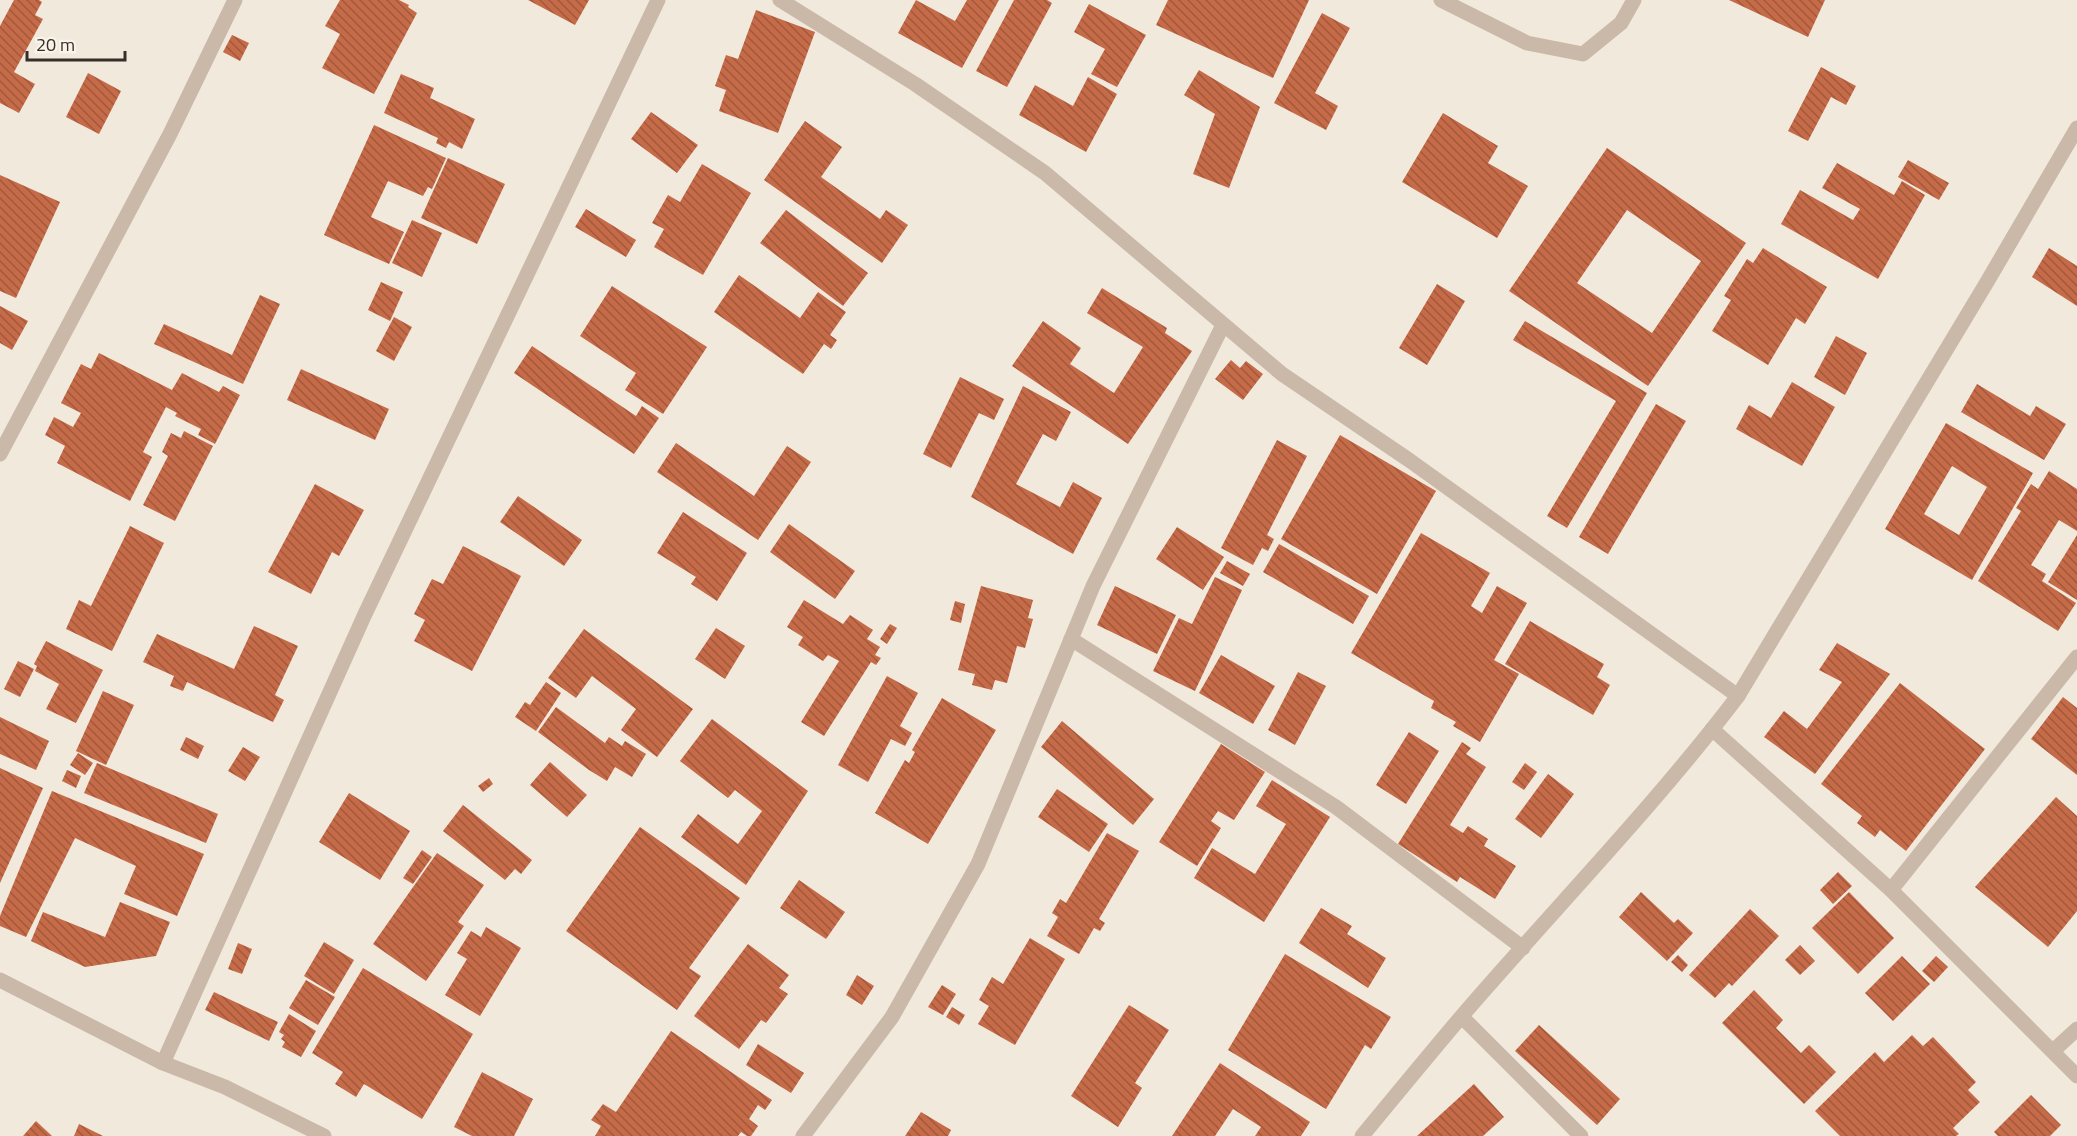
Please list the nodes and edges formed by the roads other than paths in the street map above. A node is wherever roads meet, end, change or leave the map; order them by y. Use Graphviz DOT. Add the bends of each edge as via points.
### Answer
graph roads {
  1 [pos="236,0"];
  2 [pos="658,0"];
  3 [pos="780,0"];
  4 [pos="1442,0"];
  5 [pos="1634,0"];
  6 [pos="2077,129"];
  7 [pos="1224,325"];
  8 [pos="0,454"];
  9 [pos="1071,639"];
  10 [pos="2077,657"];
  11 [pos="1738,696"];
  12 [pos="1712,729"];
  13 [pos="1891,890"];
  14 [pos="1523,948"];
  15 [pos="0,980"];
  16 [pos="1461,1017"];
  17 [pos="2077,1029"];
  18 [pos="2053,1051"];
  19 [pos="163,1063"];
  20 [pos="2077,1076"];
  21 [pos="324,1136"];
  22 [pos="803,1136"];
  23 [pos="1362,1136"];
  24 [pos="1581,1136"];
  1 -- 8 [label="street" via="170,134"];
  2 -- 19 [label="street" via="364,614"];
  3 -- 7 [label="street" via="915,84 1045,173"];
  4 -- 5 [label="street" via="1527,43 1583,54 1622,23"];
  6 -- 11 [label="street"];
  7 -- 9 [label="street"];
  7 -- 11 [label="street" via="1282,374 1409,460"];
  9 -- 14 [label="street" via="1336,807"];
  9 -- 22 [label="street" via="978,864 892,1017"];
  10 -- 13 [label="street"];
  11 -- 12 [label="street"];
  12 -- 13 [label="street"];
  12 -- 14 [label="street"];
  13 -- 18 [label="street"];
  14 -- 16 [label="street"];
  15 -- 19 [label="street"];
  16 -- 23 [label="street"];
  16 -- 24 [label="street"];
  17 -- 18 [label="street"];
  18 -- 20 [label="street"];
  19 -- 21 [label="street" via="225,1087"];
}
